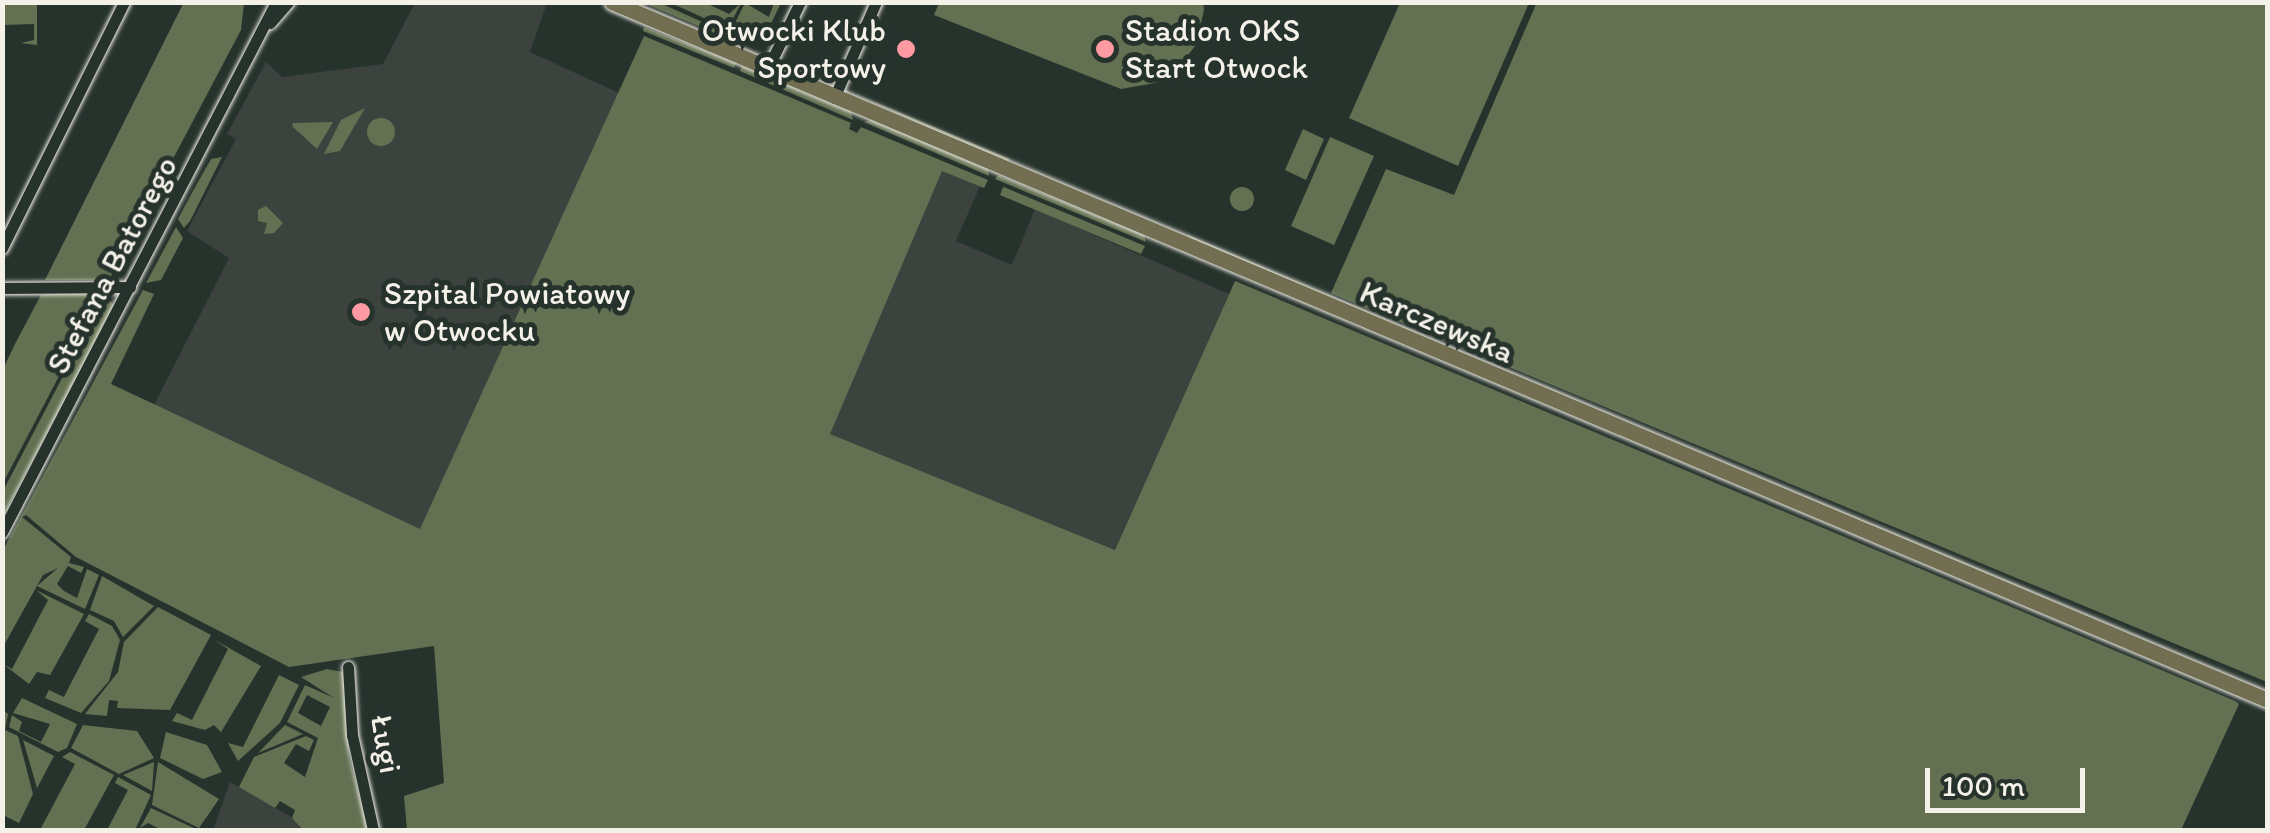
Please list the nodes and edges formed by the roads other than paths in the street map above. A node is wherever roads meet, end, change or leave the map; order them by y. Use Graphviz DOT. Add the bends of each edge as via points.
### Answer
graph roads {
  1 [pos="124,2"];
  2 [pos="276,2"];
  3 [pos="288,2"];
  4 [pos="612,2"];
  5 [pos="800,2"];
  6 [pos="876,2"];
  7 [pos="270,23"];
  8 [pos="767,70"];
  9 [pos="834,98"];
  10 [pos="2,248"];
  11 [pos="130,287"];
  12 [pos="2,288"];
  13 [pos="2,532"];
  14 [pos="348,667"];
  15 [pos="2268,700"];
  16 [pos="373,830"];
  1 -- 10 [label="street"];
  2 -- 7 [label="street, Stefana Batorego"];
  3 -- 7 [label="street, Stefana Batorego"];
  4 -- 8 [label="main road, Karczewska"];
  5 -- 8 [label="street"];
  6 -- 9 [label="street"];
  7 -- 11 [label="street, Stefana Batorego"];
  8 -- 9 [label="main road, Karczewska"];
  9 -- 15 [label="main road, Karczewska"];
  11 -- 12 [label="street"];
  11 -- 13 [label="street, Stefana Batorego"];
  14 -- 16 [label="street, Ługi" via="352,735"];
}
